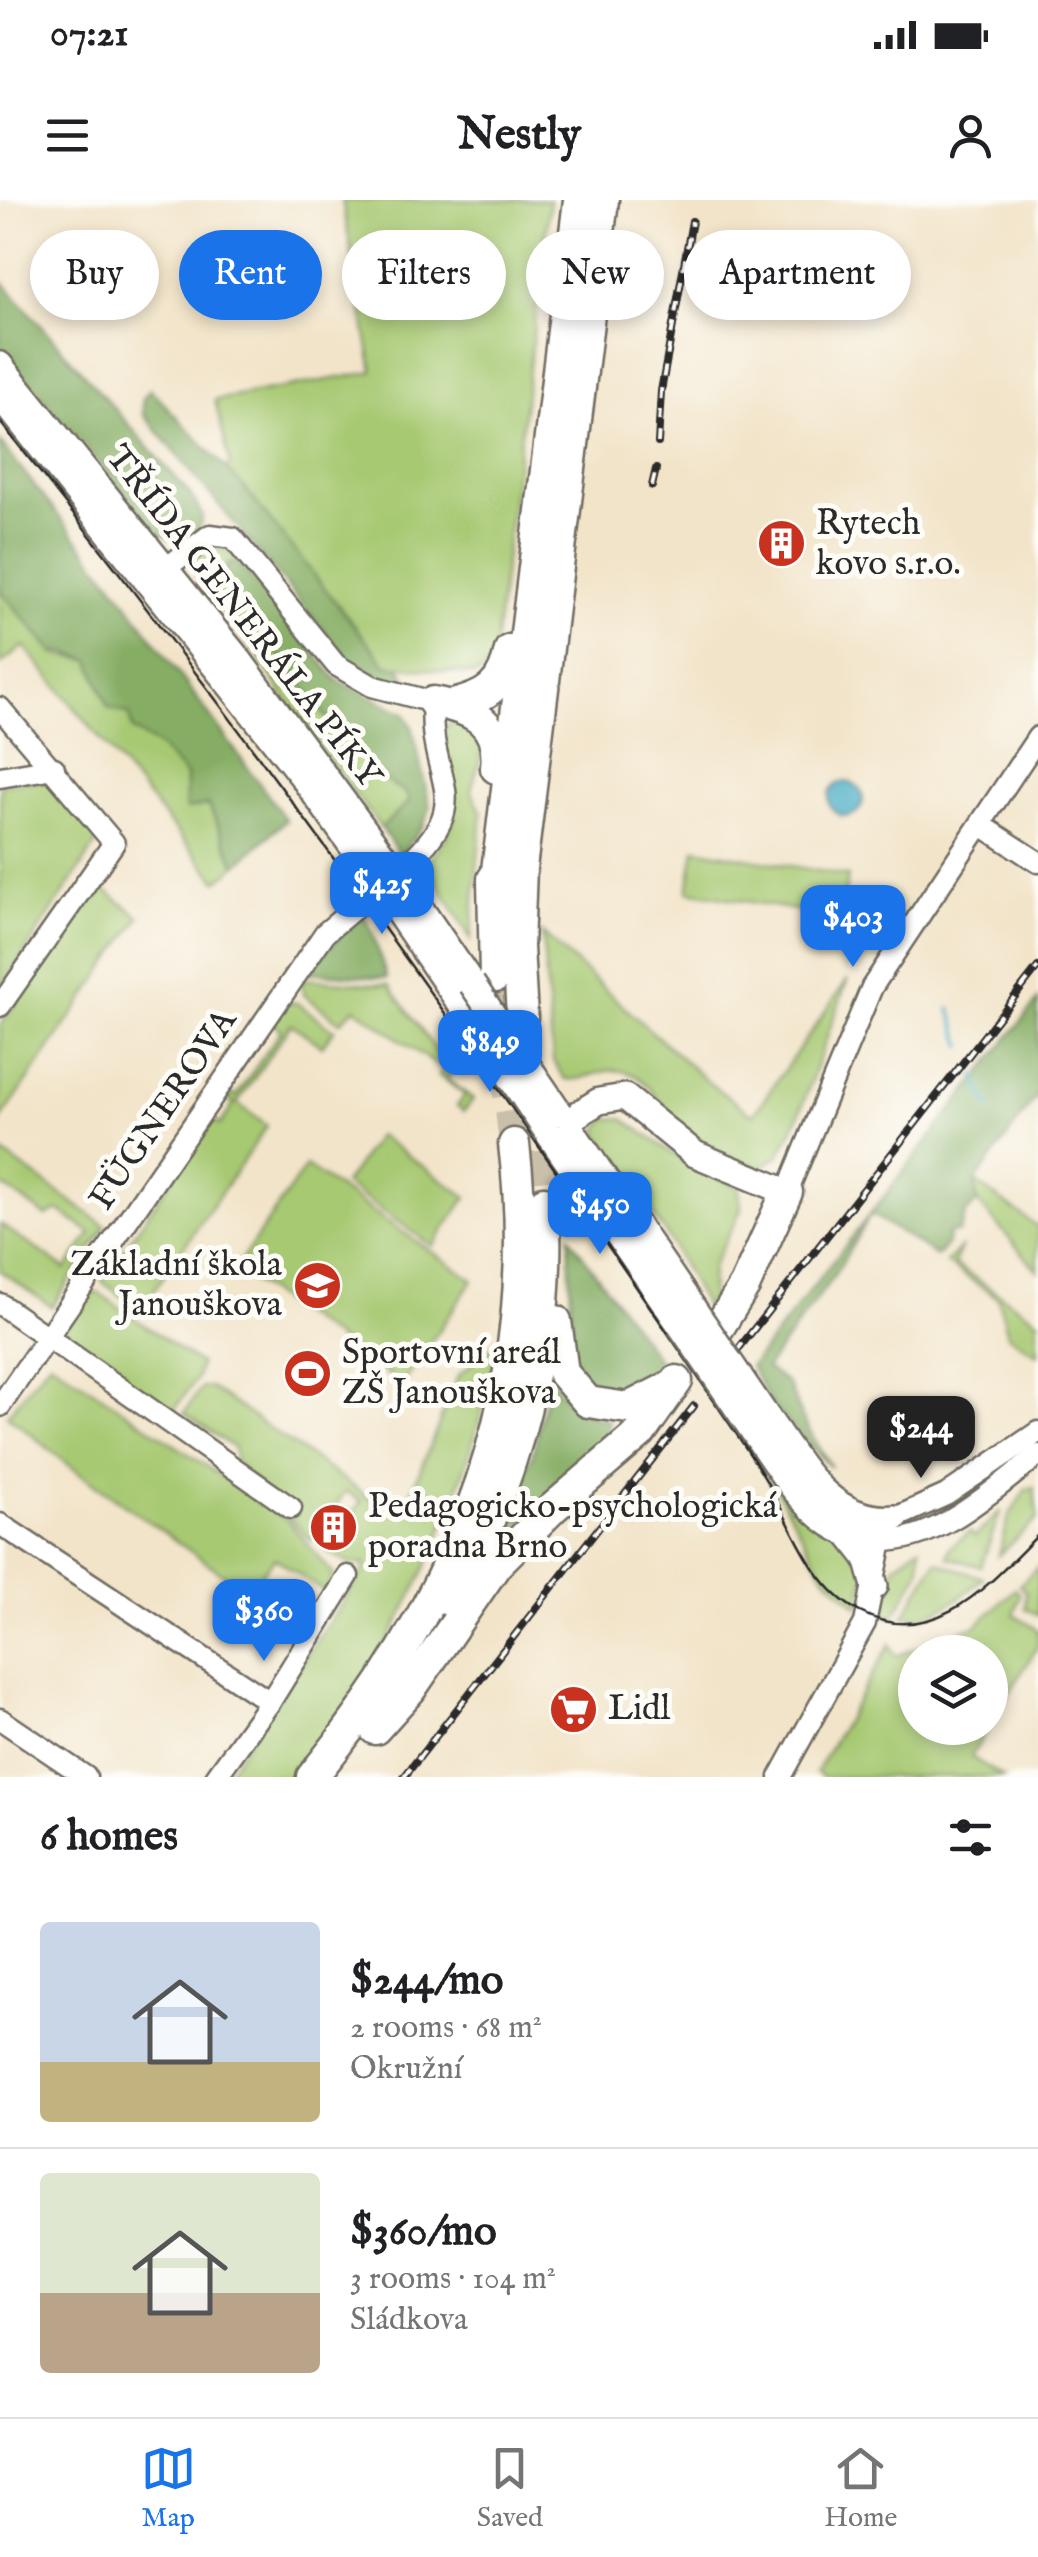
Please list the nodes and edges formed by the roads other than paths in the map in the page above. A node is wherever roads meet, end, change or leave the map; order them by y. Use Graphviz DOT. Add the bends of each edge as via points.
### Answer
graph roads {
  1 [pos="580,200"];
  2 [pos="603,200"];
  3 [pos="0,365"];
  4 [pos="0,396"];
  5 [pos="538,531"];
  6 [pos="156,575"];
  7 [pos="443,703"];
  8 [pos="0,708"];
  9 [pos="1038,737"];
  10 [pos="54,768"];
  11 [pos="0,777"];
  12 [pos="981,825"];
  13 [pos="1038,862"];
  14 [pos="382,885"];
  15 [pos="494,896"];
  16 [pos="484,981"];
  17 [pos="0,1006"];
  18 [pos="522,1017"];
  19 [pos="558,1122"];
  20 [pos="514,1144"];
  21 [pos="787,1192"];
  22 [pos="0,1304"];
  23 [pos="686,1316"];
  24 [pos="719,1327"];
  25 [pos="47,1337"];
  26 [pos="0,1406"];
  27 [pos="1038,1432"];
  28 [pos="1038,1456"];
  29 [pos="291,1508"];
  30 [pos="895,1518"];
  31 [pos="0,1524"];
  32 [pos="856,1526"];
  33 [pos="916,1537"];
  34 [pos="882,1541"];
  35 [pos="348,1576"];
  36 [pos="873,1597"];
  37 [pos="270,1702"];
  38 [pos="0,1719"];
  39 [pos="375,1728"];
  40 [pos="86,1777"];
  41 [pos="216,1777"];
  42 [pos="312,1777"];
  43 [pos="338,1777"];
  44 [pos="780,1777"];
  1 -- 5 [label="highway"];
  2 -- 18 [label="highway" via="520,868"];
  3 -- 6 [label="main road, TŘÍDA GENERÁLA PÍKY"];
  4 -- 6 [label="main road, TŘÍDA GENERÁLA PÍKY"];
  5 -- 7 [label="highway" via="502,677 488,694"];
  5 -- 15 [label="highway"];
  6 -- 7 [label="street" via="210,536 234,538 336,664 372,686"];
  6 -- 14 [label="main road, TŘÍDA GENERÁLA PÍKY"];
  7 -- 14 [label="street, FÜGNEROVA" via="432,738 446,811 436,836"];
  7 -- 15 [label="highway" via="478,715 496,737"];
  8 -- 10 [label="street"];
  9 -- 12 [label="street"];
  10 -- 11 [label="street"];
  10 -- 17 [label="street" via="114,844"];
  12 -- 13 [label="street"];
  12 -- 21 [label="street" via="872,987"];
  14 -- 16 [label="main road, TŘÍDA GENERÁLA PÍKY"];
  14 -- 19 [label="main road, TŘÍDA GENERÁLA PÍKY, bridge" via="476,1027"];
  14 -- 25 [label="street, FÜGNEROVA" via="325,933"];
  15 -- 16 [label="highway"];
  16 -- 19 [label="main road, TŘÍDA GENERÁLA PÍKY, bridge"];
  19 -- 21 [label="main road" via="606,1098 625,1098 695,1154"];
  19 -- 23 [label="main road, TŘÍDA GENERÁLA PÍKY"];
  19 -- 23 [label="main road, TŘÍDA GENERÁLA PÍKY" via="565,1158"];
  20 -- 42 [label="highway" via="522,1293 492,1451 420,1620"];
  21 -- 24 [label="highway"];
  22 -- 25 [label="street"];
  23 -- 32 [label="main road, TŘÍDA GENERÁLA PÍKY, bridge" via="761,1425 792,1489 822,1518"];
  25 -- 26 [label="street, FÜGNEROVA"];
  25 -- 29 [label="street"];
  27 -- 30 [label="street" via="946,1496"];
  28 -- 33 [label="street"];
  30 -- 32 [label="main road"];
  30 -- 34 [label="street"];
  31 -- 37 [label="street"];
  32 -- 34 [label="main road, TŘÍDA GENERÁLA PÍKY"];
  32 -- 36 [label="main road"];
  33 -- 34 [label="street"];
  33 -- 36 [label="street"];
  34 -- 36 [label="street"];
  35 -- 37 [label="street"];
  36 -- 44 [label="street" via="839,1675"];
  37 -- 41 [label="street"];
  38 -- 40 [label="street"];
  39 -- 39 [label="highway" via="410,1690 496,1565 640,1432 678,1381 637,1406 619,1408 599,1407 572,1388 558,1358 543,1193 543,1329 514,1460 441,1622"];
  39 -- 43 [label="highway"];
}
